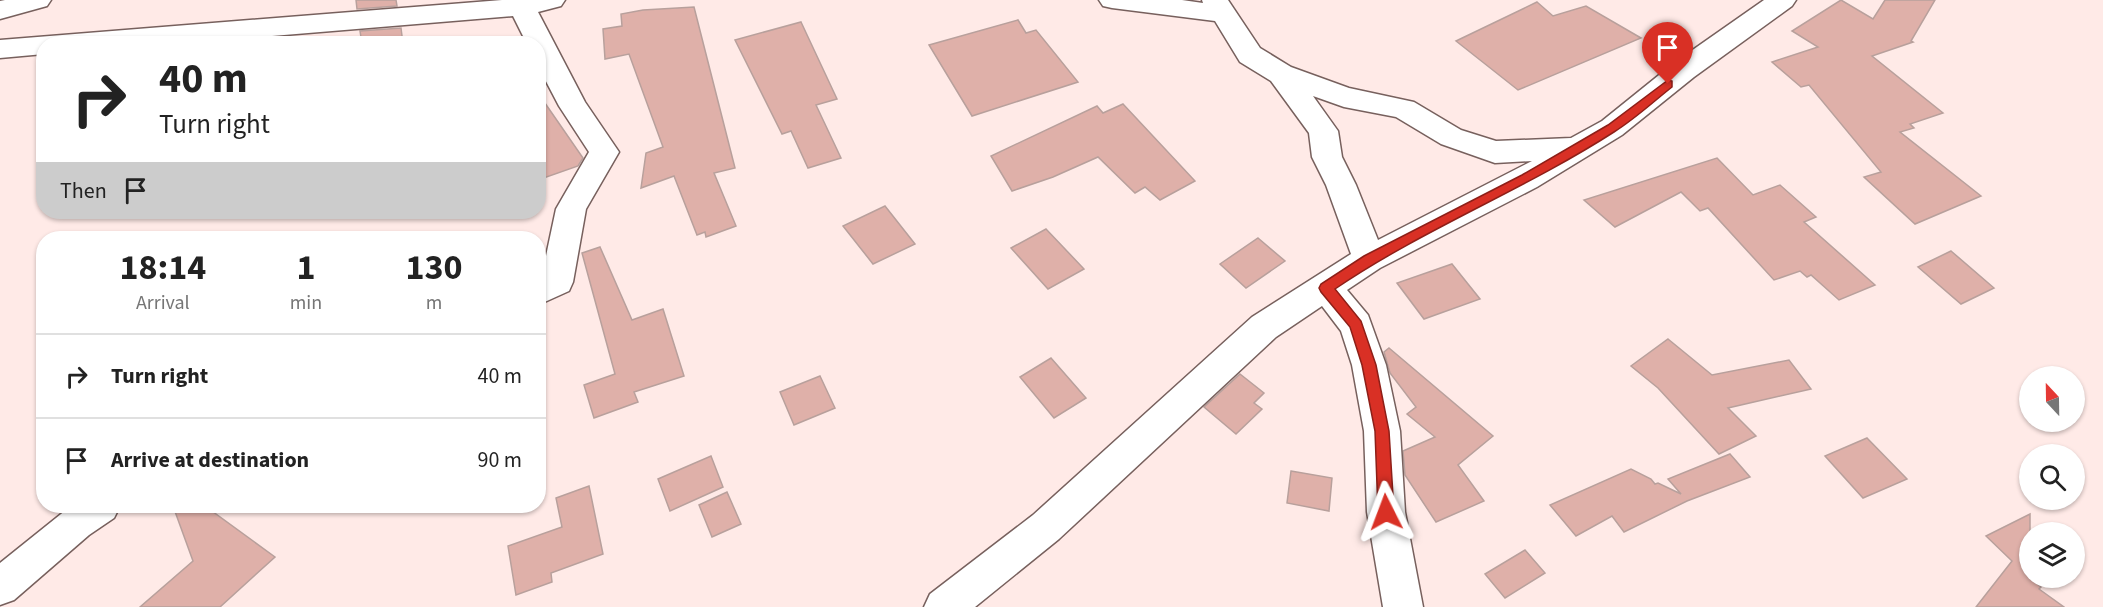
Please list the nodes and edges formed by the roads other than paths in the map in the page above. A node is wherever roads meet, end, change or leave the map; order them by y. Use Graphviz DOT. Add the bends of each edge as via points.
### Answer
graph roads {
  1 [pos="38,0"];
  2 [pos="552,0"];
  3 [pos="1112,0"];
  4 [pos="1783,0"];
  5 [pos="522,7"];
  6 [pos="1220,7"];
  7 [pos="0,10"];
  8 [pos="157,36"];
  9 [pos="537,36"];
  10 [pos="36,46"];
  11 [pos="0,49"];
  12 [pos="546,54"];
  13 [pos="1281,74"];
  14 [pos="1577,148"];
  15 [pos="1369,259"];
  16 [pos="546,288"];
  17 [pos="1326,288"];
  18 [pos="91,513"];
  19 [pos="0,587"];
  20 [pos="944,607"];
  21 [pos="1403,607"];
  1 -- 7 [label="street"];
  2 -- 5 [label="street"];
  3 -- 6 [label="street"];
  4 -- 14 [label="street" via="1684,70 1612,128"];
  5 -- 8 [label="street"];
  5 -- 9 [label="street"];
  6 -- 13 [label="street" via="1250,55"];
  10 -- 11 [label="street"];
  12 -- 16 [label="street" via="573,106 604,152 571,209 557,282"];
  13 -- 14 [label="street" via="1344,97 1404,109 1451,137 1495,152"];
  13 -- 15 [label="street" via="1323,131 1327,157"];
  14 -- 15 [label="street" via="1516,184"];
  15 -- 17 [label="street"];
  17 -- 20 [label="street" via="1264,327 1046,527"];
  17 -- 21 [label="street" via="1356,325 1369,365 1382,431 1386,512"];
  18 -- 19 [label="street"];
}
